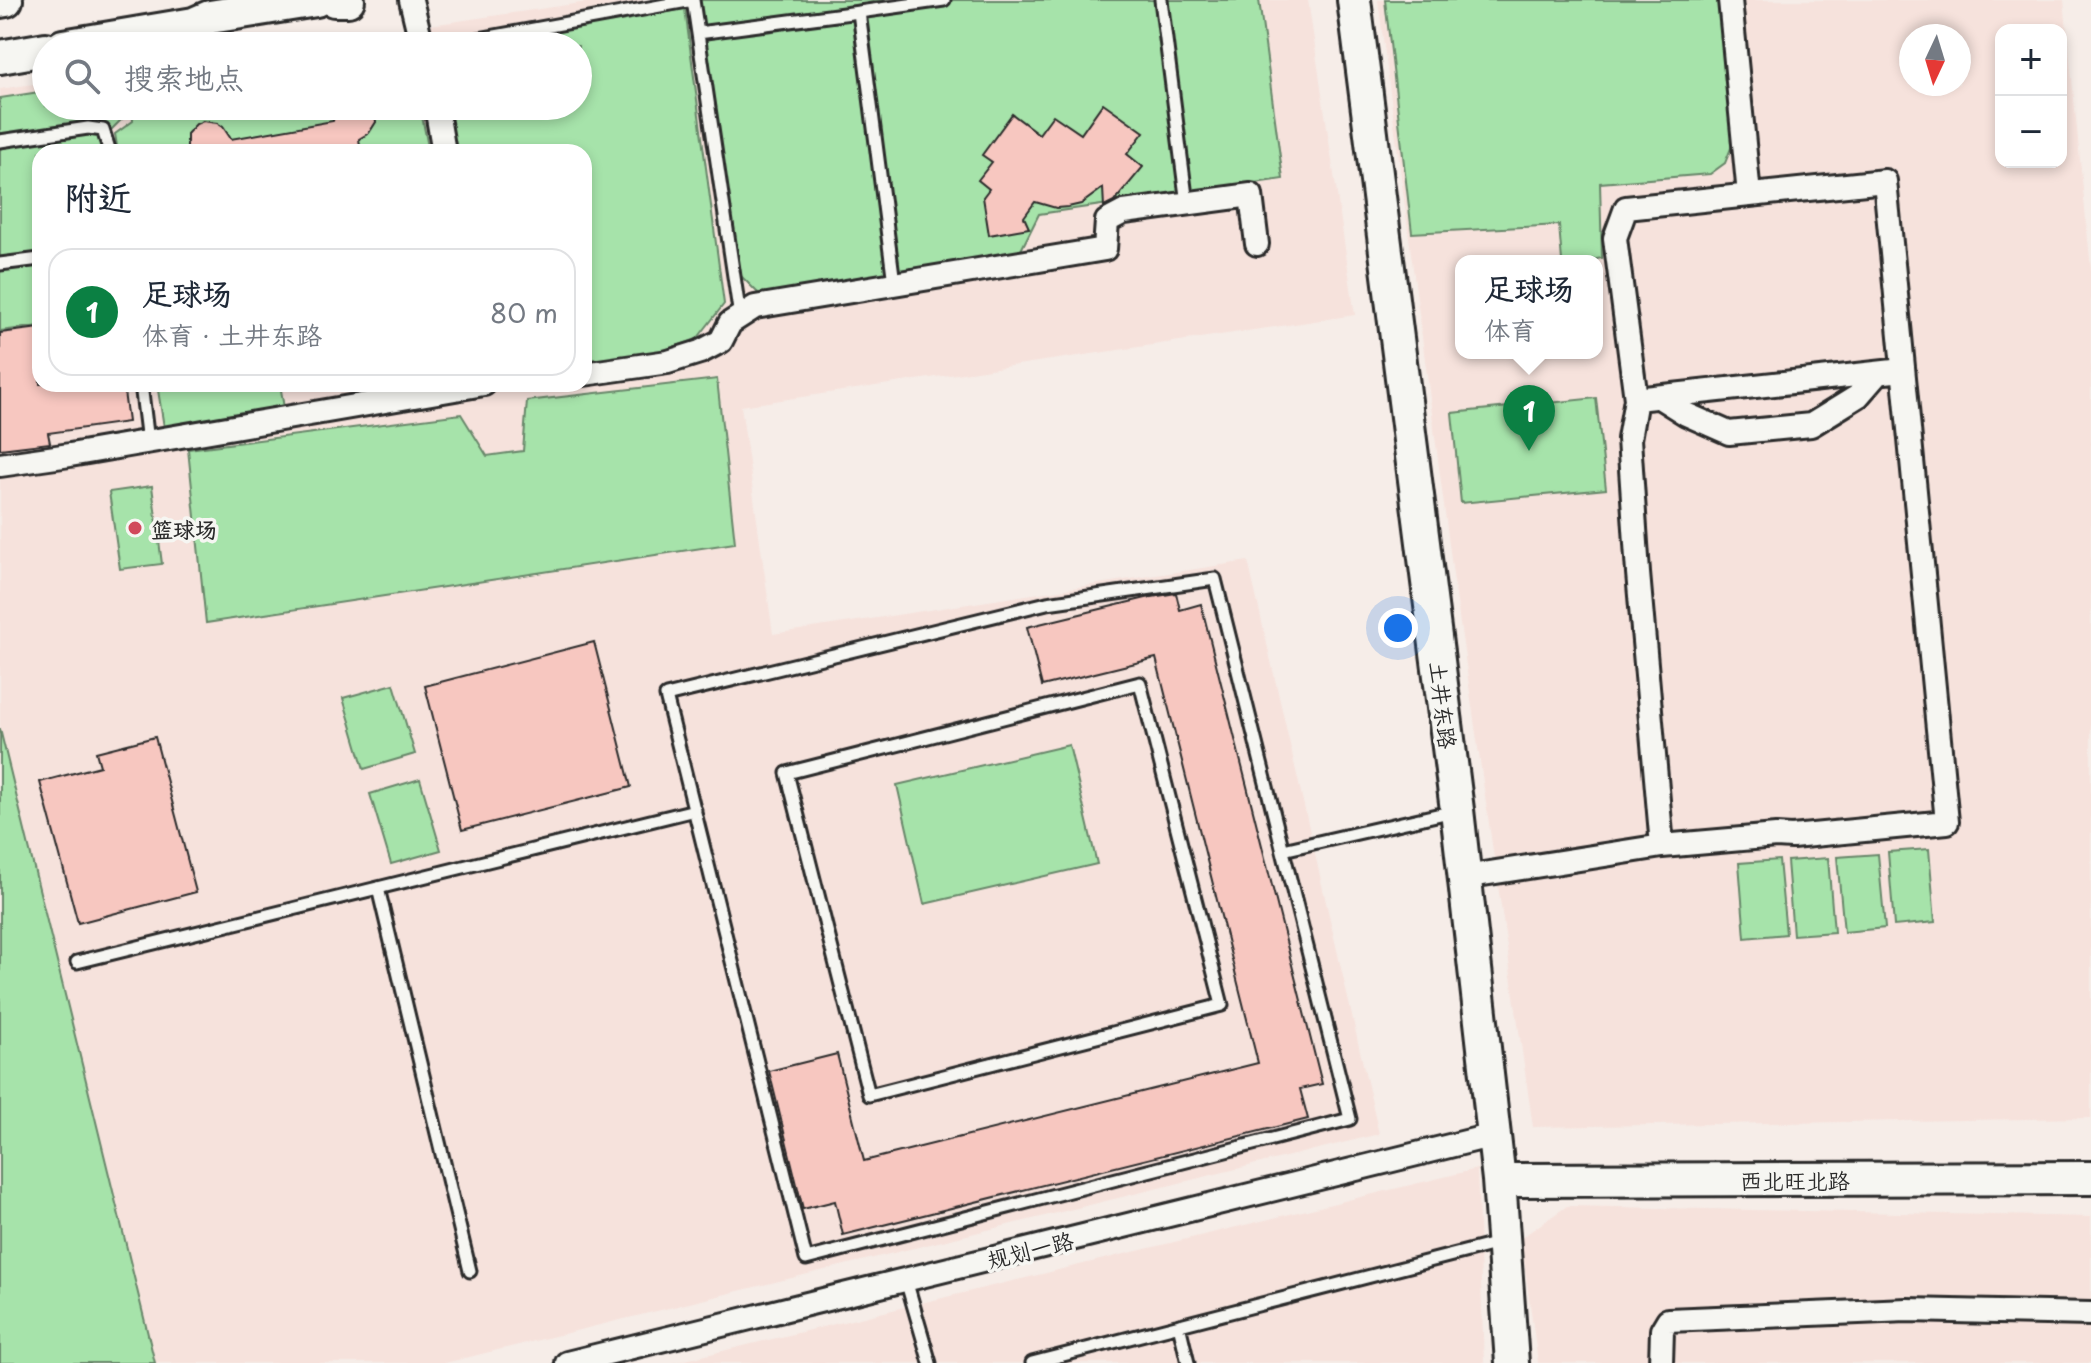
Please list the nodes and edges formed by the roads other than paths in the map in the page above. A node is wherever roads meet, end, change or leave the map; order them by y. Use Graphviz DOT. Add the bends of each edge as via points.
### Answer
graph roads {
  1 [pos="316,0"];
  2 [pos="334,0"];
  3 [pos="348,0"];
  4 [pos="411,0"];
  5 [pos="693,0"];
  6 [pos="944,0"];
  7 [pos="1161,0"];
  8 [pos="1354,0"];
  9 [pos="1730,0"];
  10 [pos="859,12"];
  11 [pos="146,32"];
  12 [pos="419,32"];
  13 [pos="517,32"];
  14 [pos="698,33"];
  15 [pos="32,51"];
  16 [pos="0,57"];
  17 [pos="438,120"];
  18 [pos="0,141"];
  19 [pos="107,144"];
  20 [pos="443,144"];
  21 [pos="1749,195"];
  22 [pos="1187,204"];
  23 [pos="1257,244"];
  24 [pos="32,260"];
  25 [pos="0,264"];
  26 [pos="894,283"];
  27 [pos="740,317"];
  28 [pos="1903,370"];
  29 [pos="592,373"];
  30 [pos="1878,373"];
  31 [pos="142,392"];
  32 [pos="438,392"];
  33 [pos="1659,397"];
  34 [pos="1636,399"];
  35 [pos="148,442"];
  36 [pos="0,465"];
  37 [pos="695,810"];
  38 [pos="1457,810"];
  39 [pos="1662,846"];
  40 [pos="1283,850"];
  41 [pos="1464,877"];
  42 [pos="378,888"];
  43 [pos="77,962"];
  44 [pos="1222,1005"];
  45 [pos="1494,1135"];
  46 [pos="2091,1178"];
  47 [pos="1499,1180"];
  48 [pos="1503,1242"];
  49 [pos="470,1271"];
  50 [pos="906,1280"];
  51 [pos="2091,1314"];
  52 [pos="1179,1325"];
  53 [pos="1076,1358"];
  54 [pos="567,1363"];
  55 [pos="930,1363"];
  56 [pos="1032,1363"];
  57 [pos="1188,1363"];
  58 [pos="1512,1363"];
  59 [pos="1661,1363"];
  1 -- 11 [label="street"];
  2 -- 3 [label="street"];
  4 -- 12 [label="street"];
  5 -- 13 [label="lane"];
  5 -- 14 [label="lane"];
  6 -- 10 [label="lane"];
  7 -- 22 [label="lane"];
  8 -- 38 [label="street, 土井东路"];
  9 -- 21 [label="street"];
  10 -- 14 [label="lane"];
  10 -- 26 [label="lane"];
  14 -- 27 [label="lane"];
  15 -- 16 [label="street"];
  17 -- 20 [label="street"];
  18 -- 19 [label="lane" via="88,128 103,130"];
  21 -- 28 [label="street" via="1885,181"];
  21 -- 34 [label="street" via="1626,208 1615,238"];
  22 -- 23 [label="street" via="1251,195"];
  22 -- 26 [label="street" via="1124,212 1107,221 1105,249"];
  24 -- 25 [label="lane"];
  26 -- 27 [label="street" via="755,307"];
  27 -- 29 [label="street" via="730,323 721,341 700,352"];
  28 -- 30 [label="street"];
  28 -- 39 [label="street" via="1947,822"];
  30 -- 33 [label="street"];
  30 -- 33 [label="street" via="1858,396 1811,425 1729,433"];
  31 -- 35 [label="lane"];
  32 -- 35 [label="street"];
  33 -- 34 [label="street"];
  34 -- 39 [label="street" via="1629,439"];
  35 -- 36 [label="street"];
  37 -- 40 [label="lane" via="666,696 1047,603 1215,579"];
  37 -- 40 [label="lane" via="806,1259 1350,1119"];
  37 -- 42 [label="lane"];
  38 -- 40 [label="lane"];
  38 -- 41 [label="street, 土井东路"];
  39 -- 41 [label="street"];
  41 -- 45 [label="street, 土井东路"];
  42 -- 43 [label="lane"];
  42 -- 49 [label="lane"];
  44 -- 44 [label="lane" via="1140,683 787,773 869,1095"];
  45 -- 47 [label="street, 土井东路"];
  45 -- 50 [label="street, 规划一路"];
  46 -- 47 [label="street, 西北旺北路"];
  47 -- 48 [label="street, 土井东路"];
  48 -- 52 [label="lane"];
  48 -- 58 [label="street, 土井东路"];
  50 -- 54 [label="street, 规划一路"];
  50 -- 55 [label="lane"];
  51 -- 59 [label="street" via="1907,1310 1668,1320 1662,1330"];
  52 -- 53 [label="lane"];
  52 -- 57 [label="lane"];
  53 -- 56 [label="lane"];
}
